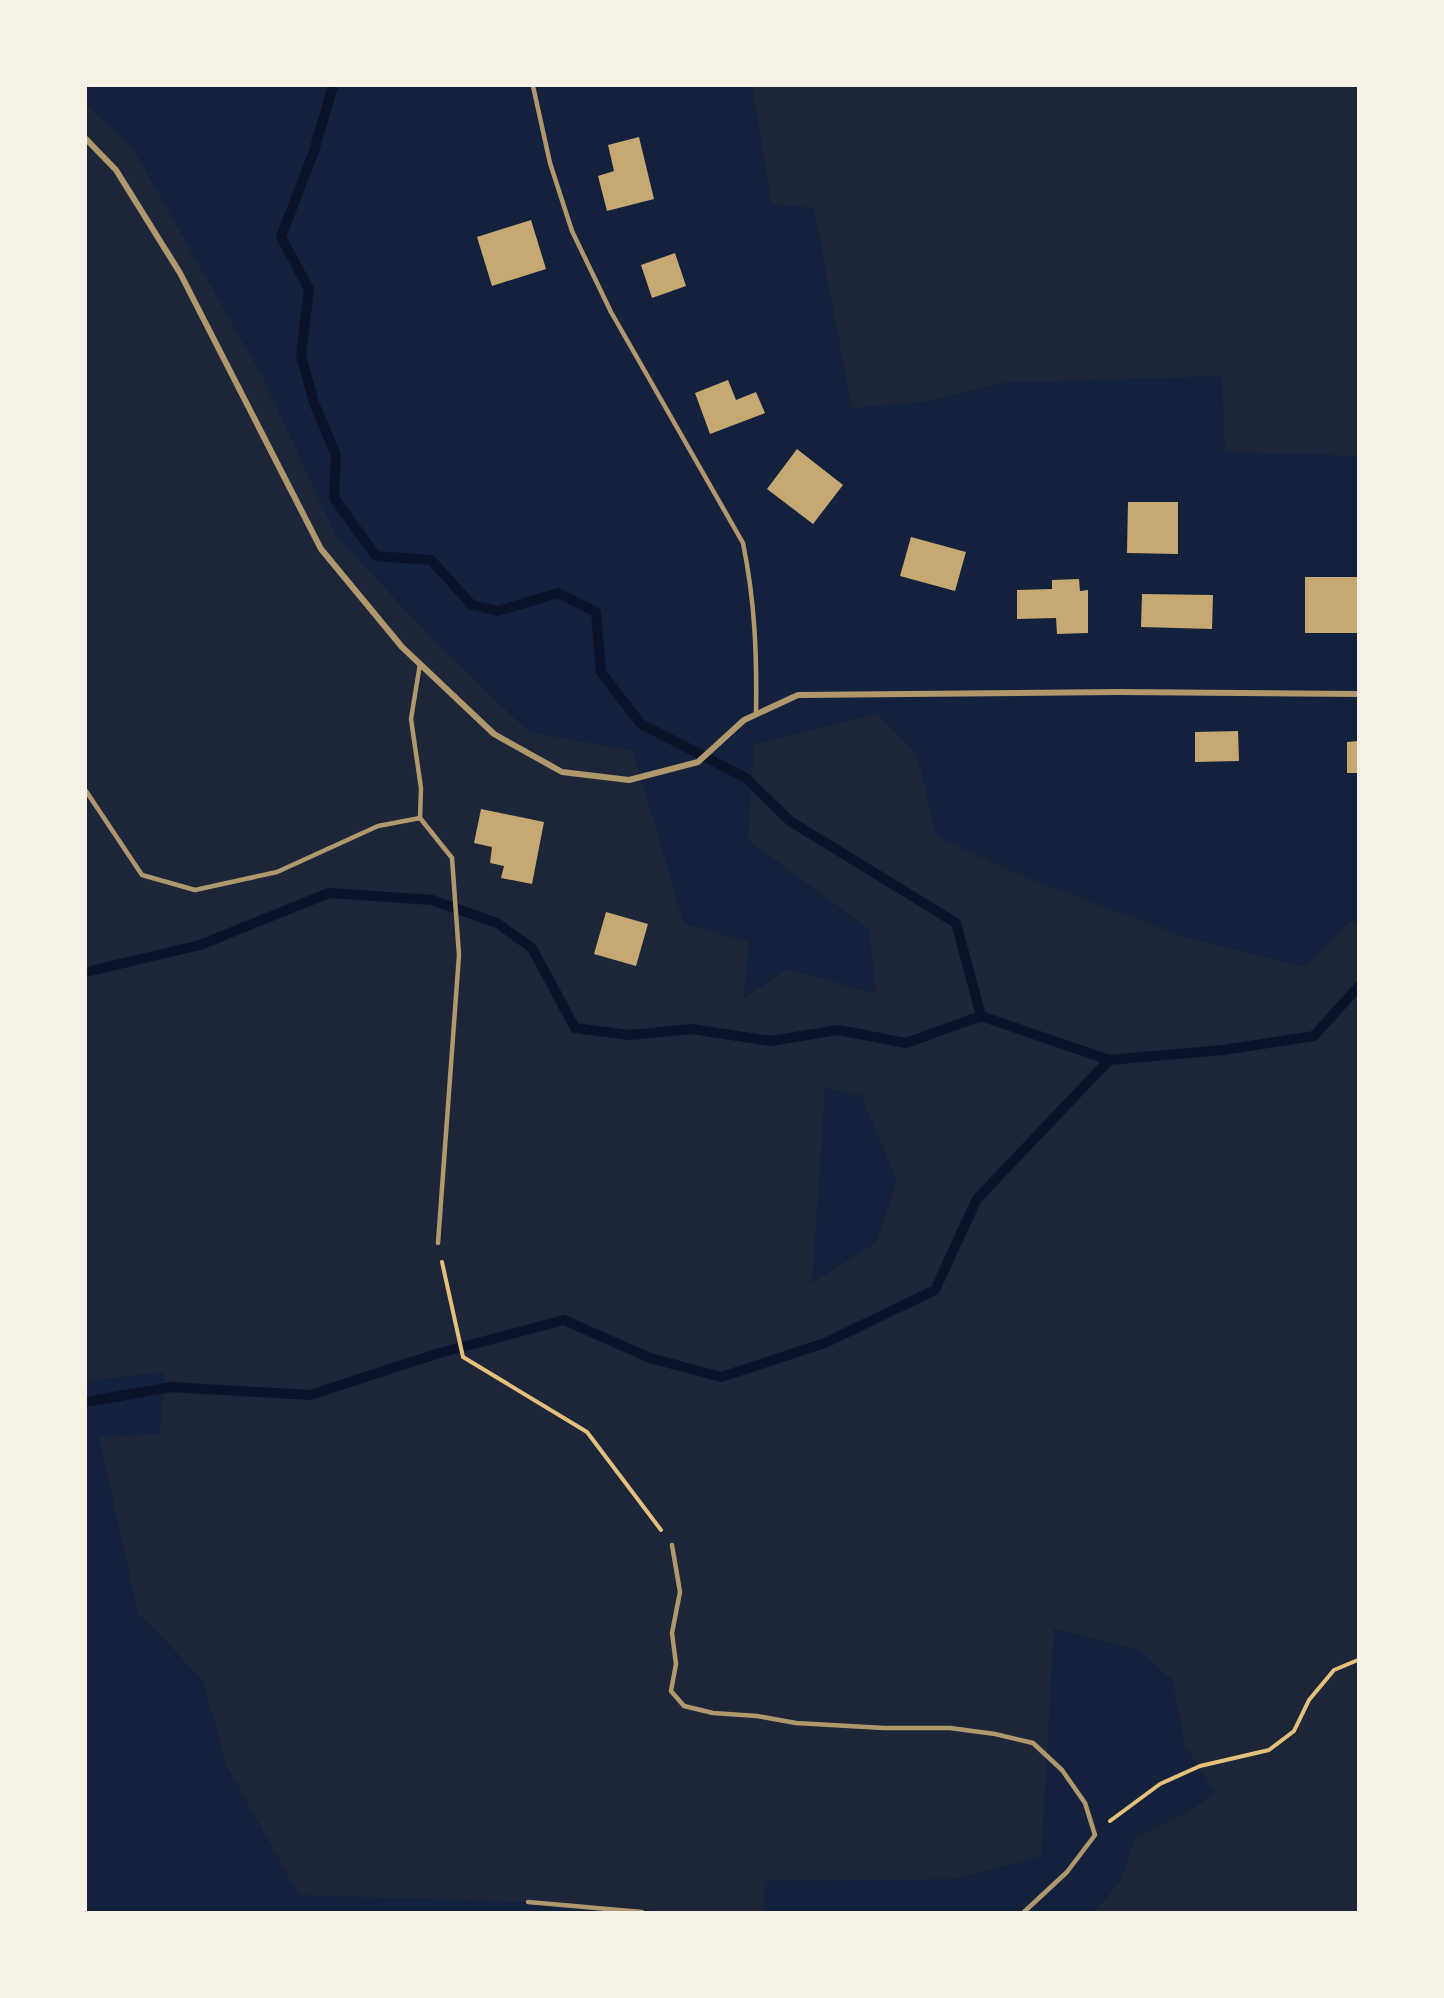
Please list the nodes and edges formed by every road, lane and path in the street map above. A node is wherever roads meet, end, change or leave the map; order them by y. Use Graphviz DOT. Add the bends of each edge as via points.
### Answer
graph roads {
  1 [pos="533,86"];
  2 [pos="86,139"];
  3 [pos="420,664"];
  4 [pos="1359,694"];
  5 [pos="756,714"];
  6 [pos="86,791"];
  7 [pos="420,818"];
  8 [pos="438,1243"];
  9 [pos="672,1545"];
  10 [pos="1359,1660"];
  11 [pos="1095,1835"];
  12 [pos="528,1902"];
  13 [pos="642,1912"];
  14 [pos="1024,1912"];
  1 -- 5 [label="lane" via="550,163 572,231 611,312 742,543 757,636"];
  2 -- 3 [label="street" via="116,170 180,273 321,549"];
  3 -- 5 [label="street" via="494,734 562,772 628,780 698,762 744,720"];
  3 -- 7 [label="lane" via="411,719 421,788"];
  4 -- 5 [label="street" via="798,695"];
  6 -- 7 [label="lane" via="142,875 195,890 277,872 378,826"];
  7 -- 8 [label="lane" via="452,858 459,955"];
  8 -- 9 [label="path" via="463,1357 587,1432"];
  9 -- 11 [label="lane" via="680,1592 672,1633 676,1664 671,1691 684,1706 796,1723 950,1728 1033,1743 1062,1770 1085,1803"];
  10 -- 11 [label="path" via="1334,1670 1309,1700 1294,1731 1269,1750 1200,1766 1160,1784"];
  11 -- 14 [label="lane" via="1067,1872"];
  12 -- 13 [label="lane"];
}
